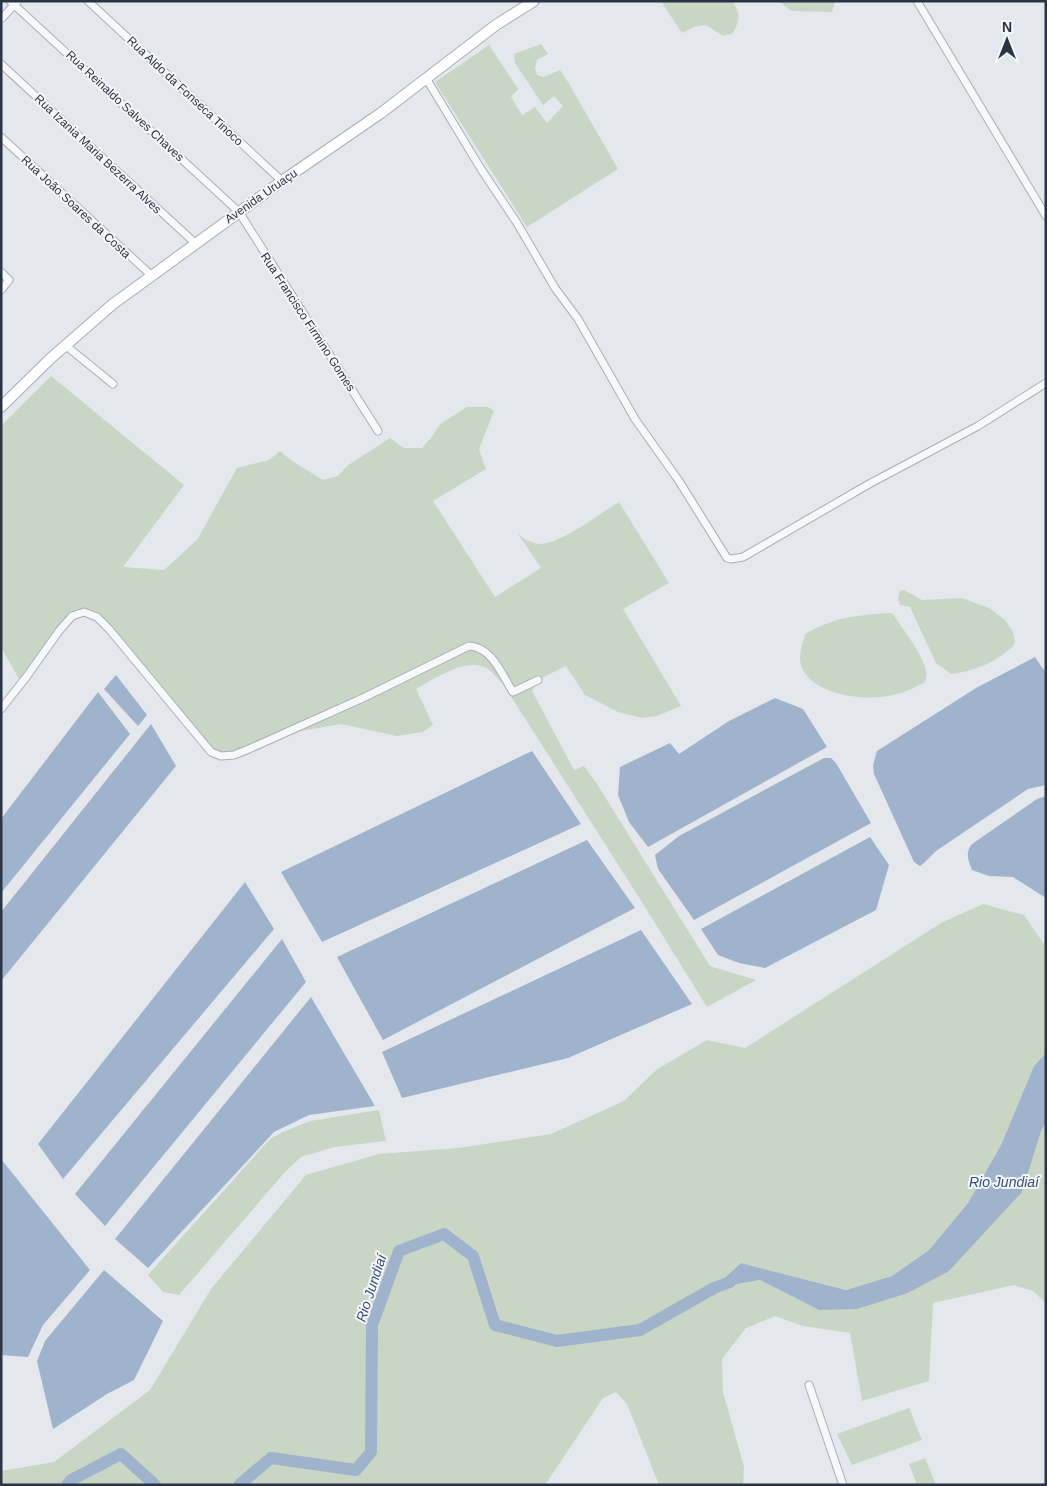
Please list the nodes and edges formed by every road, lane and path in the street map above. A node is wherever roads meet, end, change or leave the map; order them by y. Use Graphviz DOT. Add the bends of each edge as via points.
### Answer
graph roads {
  1 [pos="88,1"];
  2 [pos="534,1"];
  3 [pos="917,1"];
  4 [pos="14,2"];
  5 [pos="1,19"];
  6 [pos="1,64"];
  7 [pos="426,78"];
  8 [pos="1,137"];
  9 [pos="282,181"];
  10 [pos="239,212"];
  11 [pos="1046,216"];
  12 [pos="195,243"];
  13 [pos="1,272"];
  14 [pos="152,276"];
  15 [pos="1,290"];
  16 [pos="65,345"];
  17 [pos="113,384"];
  18 [pos="1046,384"];
  19 [pos="1,407"];
  20 [pos="378,431"];
  21 [pos="538,680"];
  22 [pos="1,709"];
  23 [pos="809,1385"];
  24 [pos="843,1485"];
  1 -- 9 [label="street, Rua Aldo da Fonseca Tinoco"];
  2 -- 7 [label="street, Avenida Uruaçu" via="496,25"];
  3 -- 11 [label="street"];
  4 -- 5 [label="street"];
  4 -- 10 [label="street, Rua Reinaldo Salves Chaves"];
  6 -- 12 [label="street, Rua Izania Maria Bezerra Alves"];
  7 -- 9 [label="street, Avenida Uruaçu"];
  7 -- 18 [label="street" via="555,288 578,319 635,420 679,481 727,558 743,557 978,426"];
  8 -- 14 [label="street, Rua João Soares da Costa"];
  9 -- 10 [label="street, Avenida Uruaçu"];
  10 -- 12 [label="street, Avenida Uruaçu"];
  10 -- 20 [label="street, Rua Francisco Firmino Gomes"];
  12 -- 14 [label="street, Avenida Uruaçu"];
  13 -- 15 [label="street" via="9,281"];
  14 -- 16 [label="street, Avenida Uruaçu"];
  16 -- 17 [label="street"];
  16 -- 19 [label="street, Avenida Uruaçu"];
  21 -- 22 [label="street" via="513,692 491,657 478,647 469,646 284,734 234,755 221,756 211,752 109,629 97,617 84,612 72,616 59,631"];
  23 -- 24 [label="street"];
}
